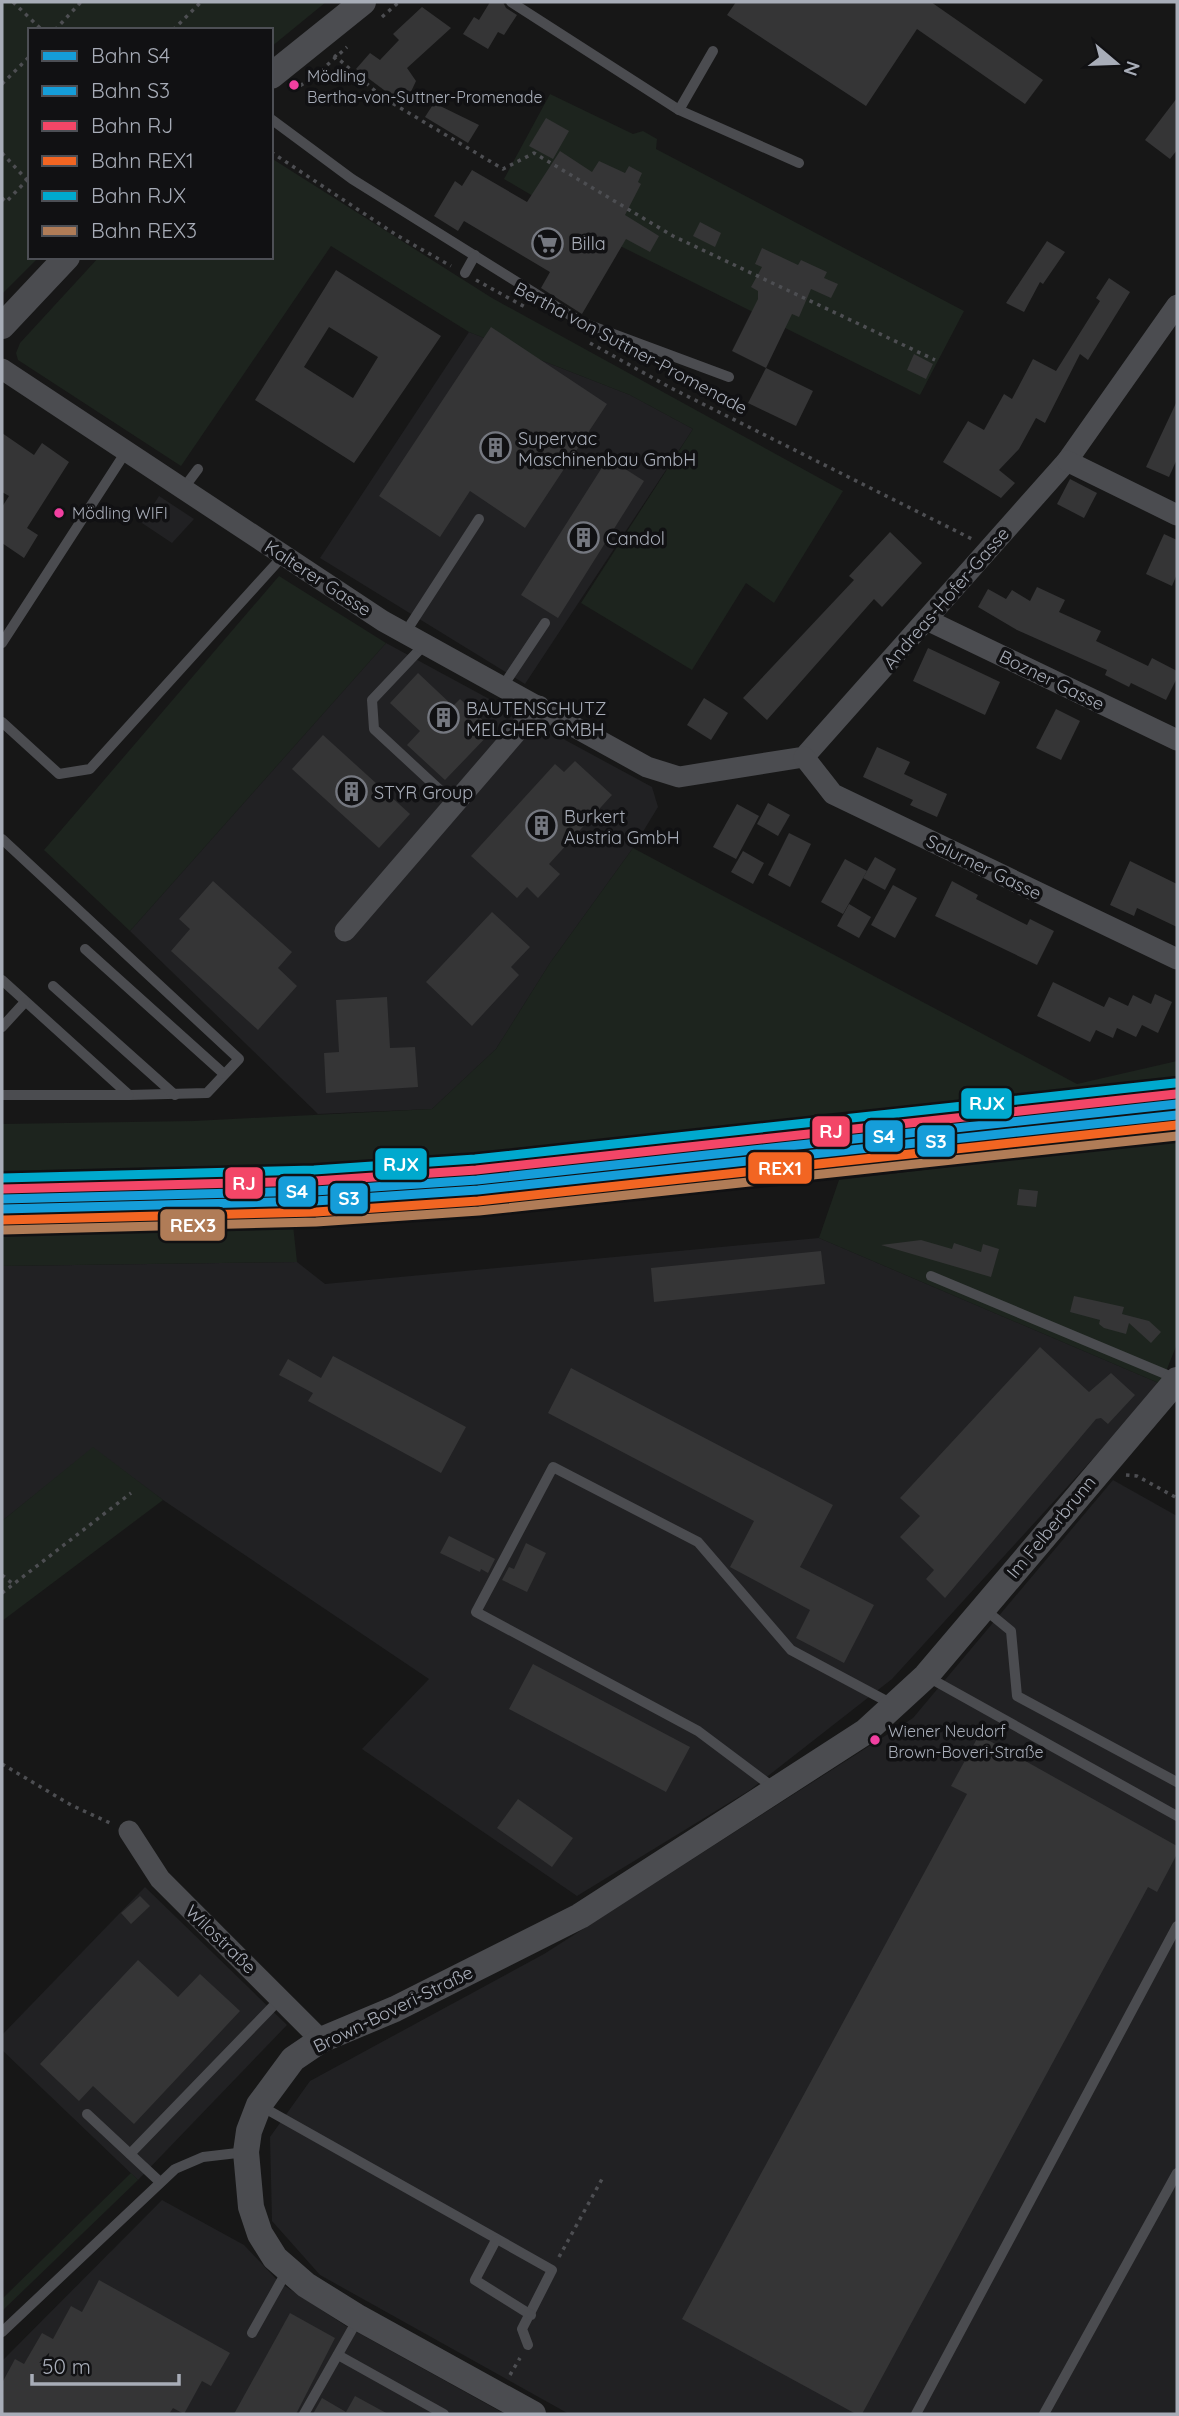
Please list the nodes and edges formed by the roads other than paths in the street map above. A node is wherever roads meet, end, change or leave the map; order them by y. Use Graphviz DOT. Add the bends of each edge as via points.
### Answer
graph roads {
  1 [pos="363,2"];
  2 [pos="511,2"];
  3 [pos="713,51"];
  4 [pos="273,74"];
  5 [pos="679,110"];
  6 [pos="273,120"];
  7 [pos="799,163"];
  8 [pos="475,255"];
  9 [pos="65,259"];
  10 [pos="465,274"];
  11 [pos="1177,305"];
  12 [pos="2,326"];
  13 [pos="2,369"];
  14 [pos="729,377"];
  15 [pos="127,450"];
  16 [pos="1067,461"];
  17 [pos="198,469"];
  18 [pos="183,489"];
  19 [pos="1177,514"];
  20 [pos="479,519"];
  21 [pos="283,555"];
  22 [pos="927,620"];
  23 [pos="545,623"];
  24 [pos="405,633"];
  25 [pos="2,643"];
  26 [pos="425,644"];
  27 [pos="503,686"];
  28 [pos="539,706"];
  29 [pos="2,722"];
  30 [pos="1177,740"];
  31 [pos="804,757"];
  32 [pos="456,805"];
  33 [pos="2,839"];
  34 [pos="345,931"];
  35 [pos="85,949"];
  36 [pos="1177,959"];
  37 [pos="2,980"];
  38 [pos="53,986"];
  39 [pos="25,1002"];
  40 [pos="2,1027"];
  41 [pos="224,1074"];
  42 [pos="2,1095"];
  43 [pos="129,1095"];
  44 [pos="175,1095"];
  45 [pos="931,1276"];
  46 [pos="1177,1380"];
  47 [pos="983,1608"];
  48 [pos="926,1676"];
  49 [pos="895,1706"];
  50 [pos="1177,1782"];
  51 [pos="777,1790"];
  52 [pos="1177,1816"];
  53 [pos="129,1831"];
  54 [pos="1177,1926"];
  55 [pos="281,1998"];
  56 [pos="321,2040"];
  57 [pos="259,2105"];
  58 [pos="87,2114"];
  59 [pos="246,2152"];
  60 [pos="130,2154"];
  61 [pos="1177,2173"];
  62 [pos="160,2182"];
  63 [pos="496,2240"];
  64 [pos="288,2269"];
  65 [pos="531,2315"];
  66 [pos="359,2318"];
  67 [pos="2,2332"];
  68 [pos="252,2333"];
  69 [pos="528,2345"];
  70 [pos="338,2355"];
  71 [pos="304,2414"];
  72 [pos="444,2414"];
  73 [pos="533,2414"];
  74 [pos="916,2414"];
  75 [pos="1044,2414"];
  1 -- 4 [label="street"];
  2 -- 5 [label="lane"];
  3 -- 5 [label="lane"];
  5 -- 7 [label="lane"];
  6 -- 8 [label="lane" via="352,179"];
  8 -- 10 [label="lane"];
  8 -- 14 [label="lane" via="581,323"];
  9 -- 12 [label="street"];
  11 -- 16 [label="street, Andreas-Hofer-Gasse"];
  13 -- 15 [label="street, Kalterer Gasse"];
  15 -- 18 [label="street, Kalterer Gasse"];
  15 -- 25 [label="lane"];
  16 -- 19 [label="street"];
  16 -- 22 [label="street, Andreas-Hofer-Gasse"];
  17 -- 18 [label="lane"];
  18 -- 21 [label="street, Kalterer Gasse"];
  20 -- 24 [label="lane"];
  21 -- 24 [label="street, Kalterer Gasse"];
  21 -- 29 [label="lane" via="90,769 59,774"];
  22 -- 30 [label="street, Bozner Gasse"];
  22 -- 31 [label="street, Andreas-Hofer-Gasse"];
  23 -- 27 [label="lane"];
  24 -- 26 [label="street, Kalterer Gasse"];
  26 -- 27 [label="street, Kalterer Gasse"];
  26 -- 32 [label="lane" via="372,700 374,729"];
  27 -- 28 [label="street, Kalterer Gasse"];
  28 -- 31 [label="street, Kalterer Gasse" via="647,767 679,777"];
  28 -- 32 [label="street"];
  31 -- 36 [label="street, Salurner Gasse" via="833,794"];
  32 -- 34 [label="street"];
  33 -- 41 [label="lane" via="239,1059"];
  35 -- 41 [label="lane"];
  37 -- 39 [label="lane"];
  38 -- 44 [label="lane"];
  39 -- 40 [label="lane"];
  39 -- 43 [label="lane"];
  41 -- 44 [label="lane" via="207,1093"];
  42 -- 43 [label="lane"];
  43 -- 44 [label="lane"];
  45 -- 46 [label="lane"];
  46 -- 47 [label="street, Im Felberbrunn"];
  47 -- 48 [label="street, Im Felberbrunn"];
  47 -- 50 [label="lane" via="1011,1631 1017,1696"];
  48 -- 49 [label="street, Brown-Boveri-Straße"];
  48 -- 52 [label="lane"];
  49 -- 51 [label="street, Brown-Boveri-Straße" via="865,1732"];
  49 -- 51 [label="lane" via="791,1650 698,1542 553,1467 476,1612 698,1731"];
  51 -- 56 [label="street, Brown-Boveri-Straße" via="551,1932"];
  53 -- 55 [label="street, Wilostraße" via="160,1879"];
  54 -- 74 [label="lane"];
  55 -- 56 [label="street, Wilostraße"];
  55 -- 60 [label="lane"];
  56 -- 57 [label="street, Brown-Boveri-Straße" via="293,2059"];
  57 -- 59 [label="street, Brown-Boveri-Straße"];
  57 -- 63 [label="lane"];
  58 -- 60 [label="lane"];
  59 -- 62 [label="lane" via="203,2157 174,2169"];
  59 -- 64 [label="street, Brown-Boveri-Straße" via="251,2207 260,2234"];
  60 -- 62 [label="lane"];
  61 -- 75 [label="lane"];
  62 -- 67 [label="lane"];
  63 -- 65 [label="lane" via="475,2280"];
  63 -- 65 [label="lane" via="552,2270"];
  64 -- 66 [label="street, Brown-Boveri-Straße" via="306,2286"];
  64 -- 68 [label="lane"];
  65 -- 69 [label="lane" via="522,2329"];
  66 -- 70 [label="lane"];
  66 -- 73 [label="street, Brown-Boveri-Straße"];
  70 -- 71 [label="lane"];
  70 -- 72 [label="lane"];
}
